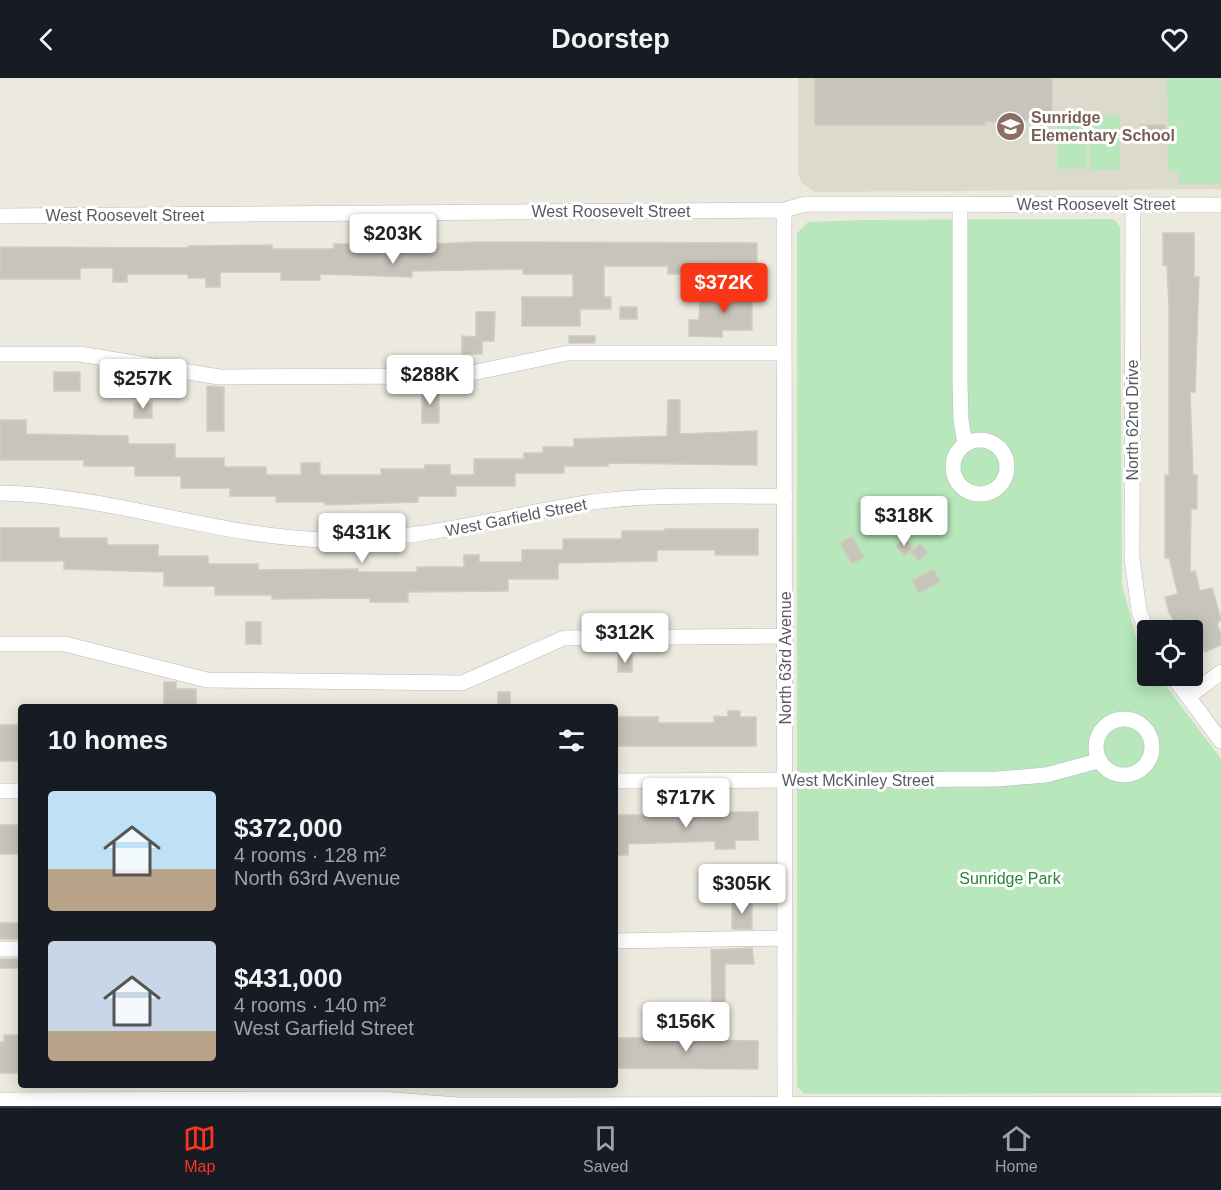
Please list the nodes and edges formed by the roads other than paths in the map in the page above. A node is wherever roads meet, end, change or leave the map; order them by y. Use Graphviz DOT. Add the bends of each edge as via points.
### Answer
graph roads {
  1 [pos="960,204"];
  2 [pos="1133,204"];
  3 [pos="1221,205"];
  4 [pos="784,210"];
  5 [pos="0,216"];
  6 [pos="784,353"];
  7 [pos="0,354"];
  8 [pos="965,444"];
  9 [pos="0,493"];
  10 [pos="785,496"];
  11 [pos="1142,620"];
  12 [pos="784,636"];
  13 [pos="0,644"];
  14 [pos="1221,672"];
  15 [pos="1180,686"];
  16 [pos="1188,697"];
  17 [pos="1221,741"];
  18 [pos="1098,761"];
  19 [pos="618,781"];
  20 [pos="784,781"];
  21 [pos="0,791"];
  22 [pos="18,791"];
  23 [pos="784,938"];
  24 [pos="618,941"];
  25 [pos="0,949"];
  26 [pos="18,949"];
  27 [pos="0,1100"];
  28 [pos="1221,1104"];
  29 [pos="457,1106"];
  30 [pos="785,1106"];
  1 -- 2 [label="street, West Roosevelt Street"];
  1 -- 4 [label="street, West Roosevelt Street" via="805,204"];
  1 -- 8 [label="street" via="960,383"];
  2 -- 3 [label="street, West Roosevelt Street"];
  2 -- 11 [label="street, North 62nd Drive" via="1132,558"];
  4 -- 5 [label="street, West Roosevelt Street"];
  4 -- 6 [label="street, North 63rd Avenue"];
  6 -- 7 [label="street" via="568,353 457,376 219,377 80,354"];
  6 -- 10 [label="street, North 63rd Avenue"];
  9 -- 10 [label="street, West Garfield Street" via="78,498 263,535 327,540 425,534 609,500"];
  10 -- 12 [label="street, North 63rd Avenue"];
  12 -- 13 [label="street" via="564,638 462,683 207,680 65,644"];
  12 -- 20 [label="street, North 63rd Avenue"];
  14 -- 16 [label="street"];
  15 -- 16 [label="street"];
  16 -- 17 [label="street"];
  18 -- 20 [label="street, West McKinley Street" via="1046,775 998,779"];
  19 -- 20 [label="street, West McKinley Street"];
  20 -- 23 [label="street, North 63rd Avenue"];
  21 -- 22 [label="street"];
  23 -- 24 [label="street"];
  23 -- 30 [label="street, North 63rd Avenue"];
  25 -- 26 [label="street"];
  27 -- 29 [label="street" via="383,1099"];
  28 -- 30 [label="street"];
  29 -- 30 [label="street"];
}
